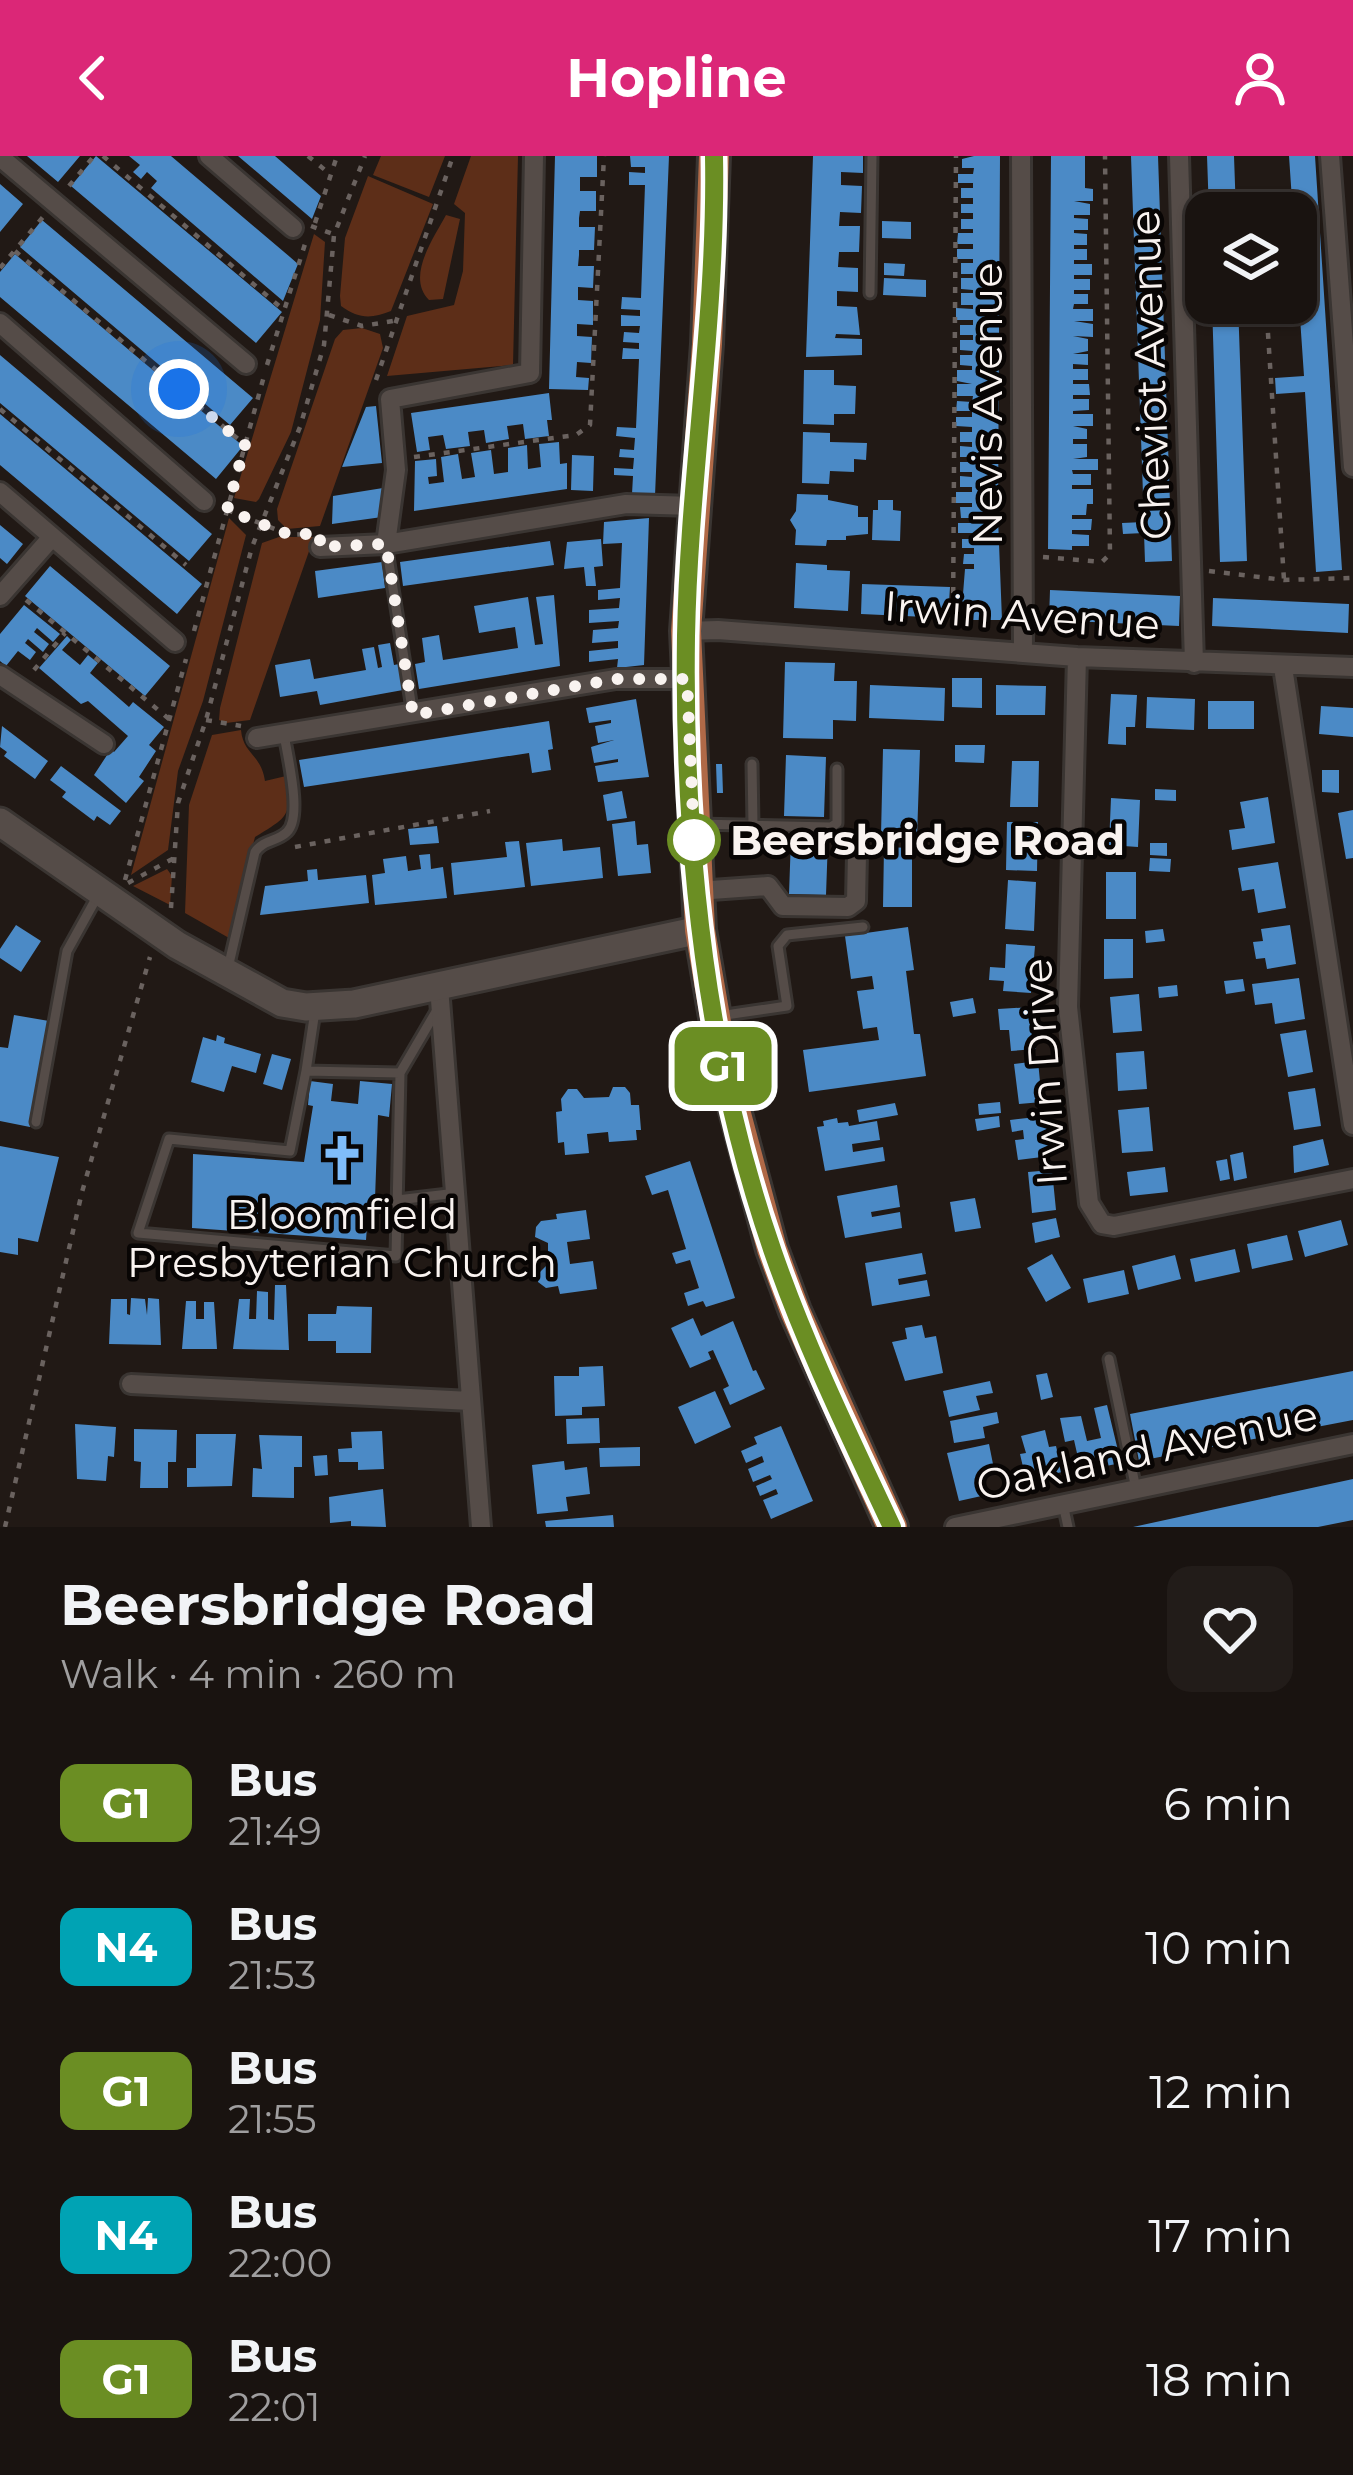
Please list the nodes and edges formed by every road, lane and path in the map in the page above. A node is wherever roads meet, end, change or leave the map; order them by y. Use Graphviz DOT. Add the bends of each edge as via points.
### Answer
graph roads {
  1 [pos="99,156"];
  2 [pos="209,156"];
  3 [pos="308,156"];
  4 [pos="337,156"];
  5 [pos="365,156"];
  6 [pos="453,156"];
  7 [pos="534,156"];
  8 [pos="714,156"];
  9 [pos="872,156"];
  10 [pos="956,156"];
  11 [pos="1022,156"];
  12 [pos="1105,156"];
  13 [pos="1179,156"];
  14 [pos="1330,156"];
  15 [pos="0,157"];
  16 [pos="331,175"];
  17 [pos="55,203"];
  18 [pos="293,228"];
  19 [pos="15,250"];
  20 [pos="0,268"];
  21 [pos="870,292"];
  22 [pos="285,311"];
  23 [pos="329,315"];
  24 [pos="394,320"];
  25 [pos="0,323"];
  26 [pos="1268,324"];
  27 [pos="1348,344"];
  28 [pos="246,364"];
  29 [pos="390,399"];
  30 [pos="0,409"];
  31 [pos="245,445"];
  32 [pos="1353,467"];
  33 [pos="0,492"];
  34 [pos="204,501"];
  35 [pos="694,506"];
  36 [pos="227,510"];
  37 [pos="262,523"];
  38 [pos="52,537"];
  39 [pos="386,544"];
  40 [pos="320,547"];
  41 [pos="1023,556"];
  42 [pos="186,565"];
  43 [pos="1191,568"];
  44 [pos="1353,578"];
  45 [pos="1284,580"];
  46 [pos="4,591"];
  47 [pos="953,623"];
  48 [pos="686,631"];
  49 [pos="65,633"];
  50 [pos="175,642"];
  51 [pos="1023,653"];
  52 [pos="1076,657"];
  53 [pos="1194,663"];
  54 [pos="1283,667"];
  55 [pos="1353,667"];
  56 [pos="0,675"];
  57 [pos="687,679"];
  58 [pos="17,689"];
  59 [pos="413,715"];
  60 [pos="170,718"];
  61 [pos="206,720"];
  62 [pos="284,734"];
  63 [pos="257,738"];
  64 [pos="104,744"];
  65 [pos="752,764"];
  66 [pos="837,769"];
  67 [pos="490,811"];
  68 [pos="0,822"];
  69 [pos="693,824"];
  70 [pos="753,825"];
  71 [pos="255,854"];
  72 [pos="857,854"];
  73 [pos="176,857"];
  74 [pos="697,890"];
  75 [pos="100,892"];
  76 [pos="167,918"];
  77 [pos="863,926"];
  78 [pos="700,930"];
  79 [pos="155,946"];
  80 [pos="227,973"];
  81 [pos="440,995"];
  82 [pos="315,1007"];
  83 [pos="714,1017"];
  84 [pos="306,1071"];
  85 [pos="400,1073"];
  86 [pos="36,1122"];
  87 [pos="1353,1125"];
  88 [pos="1353,1179"];
  89 [pos="457,1193"];
  90 [pos="397,1200"];
  91 [pos="1109,1359"];
  92 [pos="131,1384"];
  93 [pos="471,1401"];
  94 [pos="1353,1444"];
  95 [pos="1136,1489"];
  96 [pos="1063,1504"];
  97 [pos="5,1527"];
  98 [pos="481,1527"];
  99 [pos="892,1527"];
  100 [pos="955,1527"];
  101 [pos="1067,1527"];
  1 -- 17 [label="path"];
  1 -- 22 [label="path"];
  2 -- 18 [label="street"];
  3 -- 16 [label="path"];
  4 -- 16 [label="path"];
  5 -- 23 [label="path" via="334,235"];
  6 -- 24 [label="path"];
  7 -- 29 [label="street" via="530,374"];
  8 -- 35 [label="main road"];
  9 -- 21 [label="lane"];
  10 -- 47 [label="path"];
  11 -- 41 [label="street, Nevis Avenue"];
  12 -- 41 [label="path" via="1110,554 1102,562"];
  13 -- 43 [label="street, Cheviot Avenue"];
  14 -- 27 [label="street"];
  15 -- 17 [label="street"];
  16 -- 22 [label="path"];
  17 -- 19 [label="path"];
  17 -- 28 [label="street"];
  19 -- 20 [label="path"];
  19 -- 31 [label="path"];
  22 -- 31 [label="path"];
  23 -- 24 [label="path" via="362,326"];
  23 -- 37 [label="path" via="300,427"];
  24 -- 29 [label="path" via="376,381"];
  25 -- 34 [label="street"];
  26 -- 45 [label="path"];
  27 -- 32 [label="street"];
  29 -- 39 [label="street" via="397,470"];
  30 -- 42 [label="path"];
  31 -- 36 [label="path"];
  33 -- 38 [label="street"];
  34 -- 36 [label="path"];
  35 -- 39 [label="street" via="626,504"];
  35 -- 48 [label="main road"];
  36 -- 37 [label="path"];
  36 -- 60 [label="path"];
  37 -- 40 [label="path" via="290,535 320,533"];
  37 -- 61 [label="path"];
  38 -- 46 [label="street"];
  38 -- 50 [label="street"];
  39 -- 40 [label="street"];
  39 -- 59 [label="lane"];
  41 -- 51 [label="street, Nevis Avenue"];
  43 -- 45 [label="path"];
  43 -- 53 [label="street, Cheviot Avenue"];
  44 -- 45 [label="path"];
  46 -- 49 [label="path"];
  48 -- 51 [label="street, Irwin Avenue"];
  48 -- 57 [label="main road"];
  49 -- 58 [label="path"];
  49 -- 60 [label="path"];
  51 -- 52 [label="street, Irwin Avenue"];
  52 -- 53 [label="street, Irwin Avenue"];
  52 -- 88 [label="street, Irwin Drive" via="1068,1007 1089,1203 1102,1224 1114,1226"];
  53 -- 54 [label="street, Irwin Avenue"];
  54 -- 55 [label="street, Irwin Avenue"];
  54 -- 87 [label="street"];
  56 -- 58 [label="street"];
  57 -- 59 [label="street" via="616,679"];
  57 -- 69 [label="main road"];
  58 -- 64 [label="street"];
  59 -- 62 [label="street"];
  60 -- 73 [label="path" via="124,885"];
  61 -- 63 [label="path" via="243,726"];
  61 -- 73 [label="path" via="178,803"];
  62 -- 63 [label="street"];
  62 -- 71 [label="lane" via="293,824"];
  65 -- 70 [label="lane"];
  66 -- 70 [label="lane" via="831,827"];
  67 -- 71 [label="path"];
  68 -- 75 [label="main road"];
  69 -- 70 [label="lane"];
  69 -- 74 [label="main road"];
  71 -- 80 [label="lane"];
  72 -- 74 [label="street" via="856,901 848,907 784,906 768,886"];
  73 -- 76 [label="path"];
  74 -- 78 [label="main road"];
  75 -- 80 [label="main road"];
  75 -- 86 [label="lane" via="67,951"];
  77 -- 83 [label="lane" via="787,935 778,946 787,1006"];
  78 -- 81 [label="main road"];
  78 -- 83 [label="main road"];
  79 -- 97 [label="path" via="82,1192"];
  80 -- 82 [label="main road" via="282,1003"];
  81 -- 82 [label="main road"];
  81 -- 85 [label="lane"];
  81 -- 89 [label="street"];
  82 -- 84 [label="lane"];
  83 -- 99 [label="main road" via="772,1249"];
  84 -- 85 [label="lane"];
  84 -- 90 [label="lane" via="290,1151 169,1139 138,1233 396,1256"];
  85 -- 90 [label="lane"];
  89 -- 90 [label="lane"];
  89 -- 93 [label="street"];
  91 -- 95 [label="lane"];
  92 -- 93 [label="street"];
  93 -- 98 [label="street"];
  94 -- 95 [label="street, Oakland Avenue"];
  95 -- 96 [label="street, Oakland Avenue"];
  96 -- 100 [label="street, Oakland Avenue"];
  96 -- 101 [label="lane"];
}
